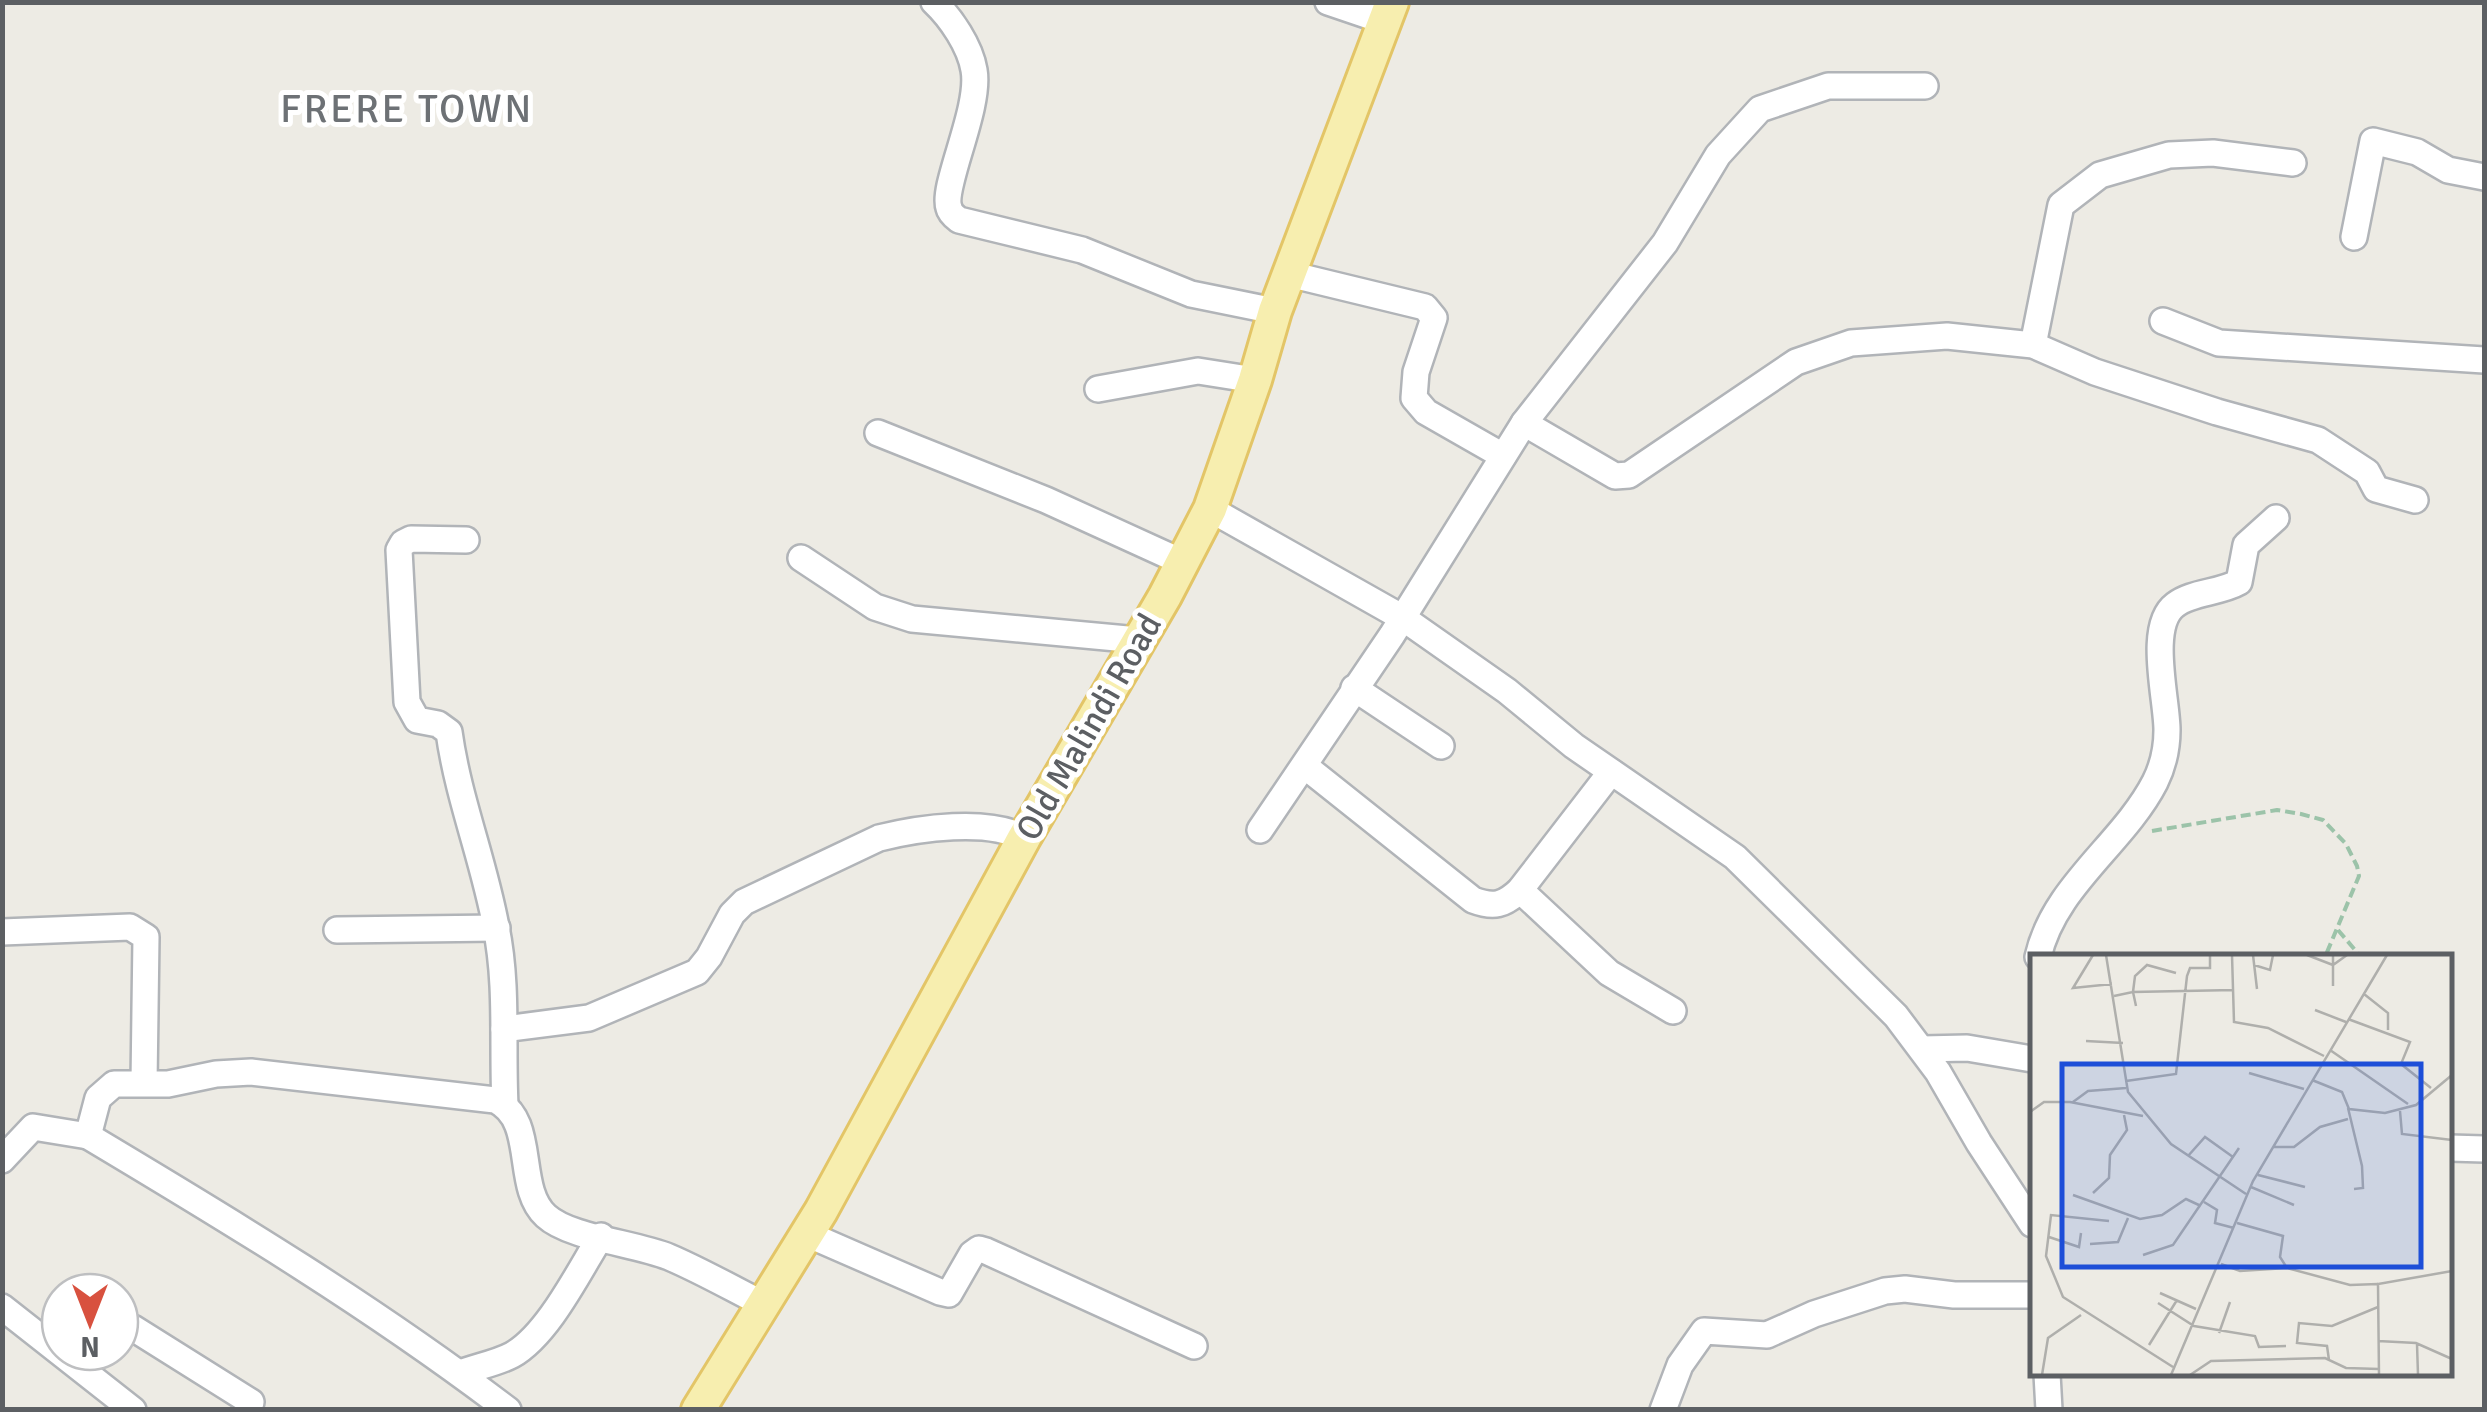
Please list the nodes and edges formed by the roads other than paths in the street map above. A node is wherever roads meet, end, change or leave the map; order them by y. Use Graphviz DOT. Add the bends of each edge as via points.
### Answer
graph roads {
  1 [pos="934,2"];
  2 [pos="1328,2"];
  3 [pos="1388,12"];
  4 [pos="1926,86"];
  5 [pos="2293,163"];
  6 [pos="2484,177"];
  7 [pos="2354,236"];
  8 [pos="1289,274"];
  9 [pos="1275,311"];
  10 [pos="2163,321"];
  11 [pos="2032,345"];
  12 [pos="2484,360"];
  13 [pos="1255,380"];
  14 [pos="1098,388"];
  15 [pos="1524,423"];
  16 [pos="878,433"];
  17 [pos="1503,456"];
  18 [pos="2416,500"];
  19 [pos="1210,508"];
  20 [pos="2276,518"];
  21 [pos="466,540"];
  22 [pos="801,558"];
  23 [pos="1182,562"];
  24 [pos="1403,618"];
  25 [pos="1138,640"];
  26 [pos="1354,688"];
  27 [pos="1442,746"];
  28 [pos="1306,766"];
  29 [pos="1611,772"];
  30 [pos="1260,830"];
  31 [pos="1024,838"];
  32 [pos="1520,890"];
  33 [pos="497,928"];
  34 [pos="337,930"];
  35 [pos="2,932"];
  36 [pos="2039,954"];
  37 [pos="1673,1011"];
  38 [pos="504,1028"];
  39 [pos="1922,1049"];
  40 [pos="2030,1059"];
  41 [pos="144,1083"];
  42 [pos="506,1105"];
  43 [pos="88,1136"];
  44 [pos="2452,1148"];
  45 [pos="2484,1149"];
  46 [pos="2,1160"];
  47 [pos="2030,1221"];
  48 [pos="807,1234"];
  49 [pos="600,1236"];
  50 [pos="2030,1295"];
  51 [pos="765,1305"];
  52 [pos="2,1307"];
  53 [pos="40,1331"];
  54 [pos="140,1332"];
  55 [pos="1194,1346"];
  56 [pos="97,1372"];
  57 [pos="460,1373"];
  58 [pos="2047,1377"];
  59 [pos="250,1402"];
  60 [pos="134,1410"];
  61 [pos="508,1410"];
  62 [pos="698,1410"];
  63 [pos="1663,1410"];
  64 [pos="2050,1410"];
  1 -- 9 [label="street" via="966,46 975,71 970,122 947,196 958,220 1082,250 1191,294"];
  2 -- 3 [label="street"];
  3 -- 8 [label="main road, Old Malindi Road"];
  4 -- 15 [label="street" via="1828,86 1760,109 1718,155 1665,243"];
  5 -- 11 [label="street" via="2213,152 2169,155 2100,175 2061,205"];
  6 -- 7 [label="street" via="2373,141"];
  8 -- 9 [label="main road, Old Malindi Road"];
  8 -- 17 [label="street" via="1426,307 1434,318 1414,398 1426,412"];
  9 -- 13 [label="main road, Old Malindi Road"];
  10 -- 12 [label="street" via="2219,342"];
  11 -- 15 [label="street" via="1947,336 1850,343 1796,362 1628,476 1615,476"];
  11 -- 18 [label="street" via="2095,372 2318,440 2366,472 2376,489"];
  13 -- 14 [label="street" via="1198,372"];
  13 -- 19 [label="main road, Old Malindi Road"];
  15 -- 17 [label="street"];
  16 -- 23 [label="street"];
  17 -- 24 [label="street"];
  19 -- 23 [label="main road, Old Malindi Road"];
  19 -- 24 [label="street"];
  20 -- 36 [label="street" via="2246,544 2239,582 2176,603 2164,621 2167,741 2156,780 2126,828 2066,897"];
  21 -- 33 [label="street" via="411,539 399,550 407,702 416,720 449,732"];
  22 -- 25 [label="street" via="875,608 912,619"];
  23 -- 25 [label="main road, Old Malindi Road"];
  24 -- 26 [label="street"];
  24 -- 29 [label="street"];
  25 -- 31 [label="main road, Old Malindi Road"];
  26 -- 27 [label="street"];
  26 -- 28 [label="street"];
  28 -- 30 [label="street"];
  28 -- 32 [label="street" via="1473,900 1497,906"];
  29 -- 32 [label="street"];
  29 -- 39 [label="street" via="1735,857 1876,994"];
  31 -- 38 [label="street" via="988,826 879,838 744,902 696,972 589,1018"];
  31 -- 48 [label="main road, Old Malindi Road"];
  32 -- 37 [label="street" via="1609,973"];
  33 -- 34 [label="street"];
  33 -- 38 [label="street"];
  35 -- 41 [label="street" via="130,928 146,938"];
  38 -- 42 [label="street"];
  39 -- 40 [label="street" via="1967,1048"];
  39 -- 47 [label="street"];
  41 -- 42 [label="street" via="251,1072"];
  41 -- 43 [label="street" via="114,1084 98,1098"];
  42 -- 49 [label="street" via="540,1210 570,1230"];
  43 -- 46 [label="street" via="33,1127"];
  43 -- 57 [label="street" via="285,1254"];
  44 -- 45 [label="street"];
  48 -- 51 [label="main road, Old Malindi Road"];
  48 -- 55 [label="street" via="950,1294 972,1254 986,1250"];
  49 -- 51 [label="street" via="667,1256"];
  49 -- 57 [label="street" via="532,1338 513,1355"];
  50 -- 63 [label="street" via="1895,1290 1766,1335 1704,1331 1680,1365"];
  51 -- 62 [label="main road, Old Malindi Road"];
  52 -- 53 [label="street"];
  54 -- 59 [label="street"];
  56 -- 60 [label="street"];
  57 -- 61 [label="street"];
  58 -- 64 [label="street"];
}
